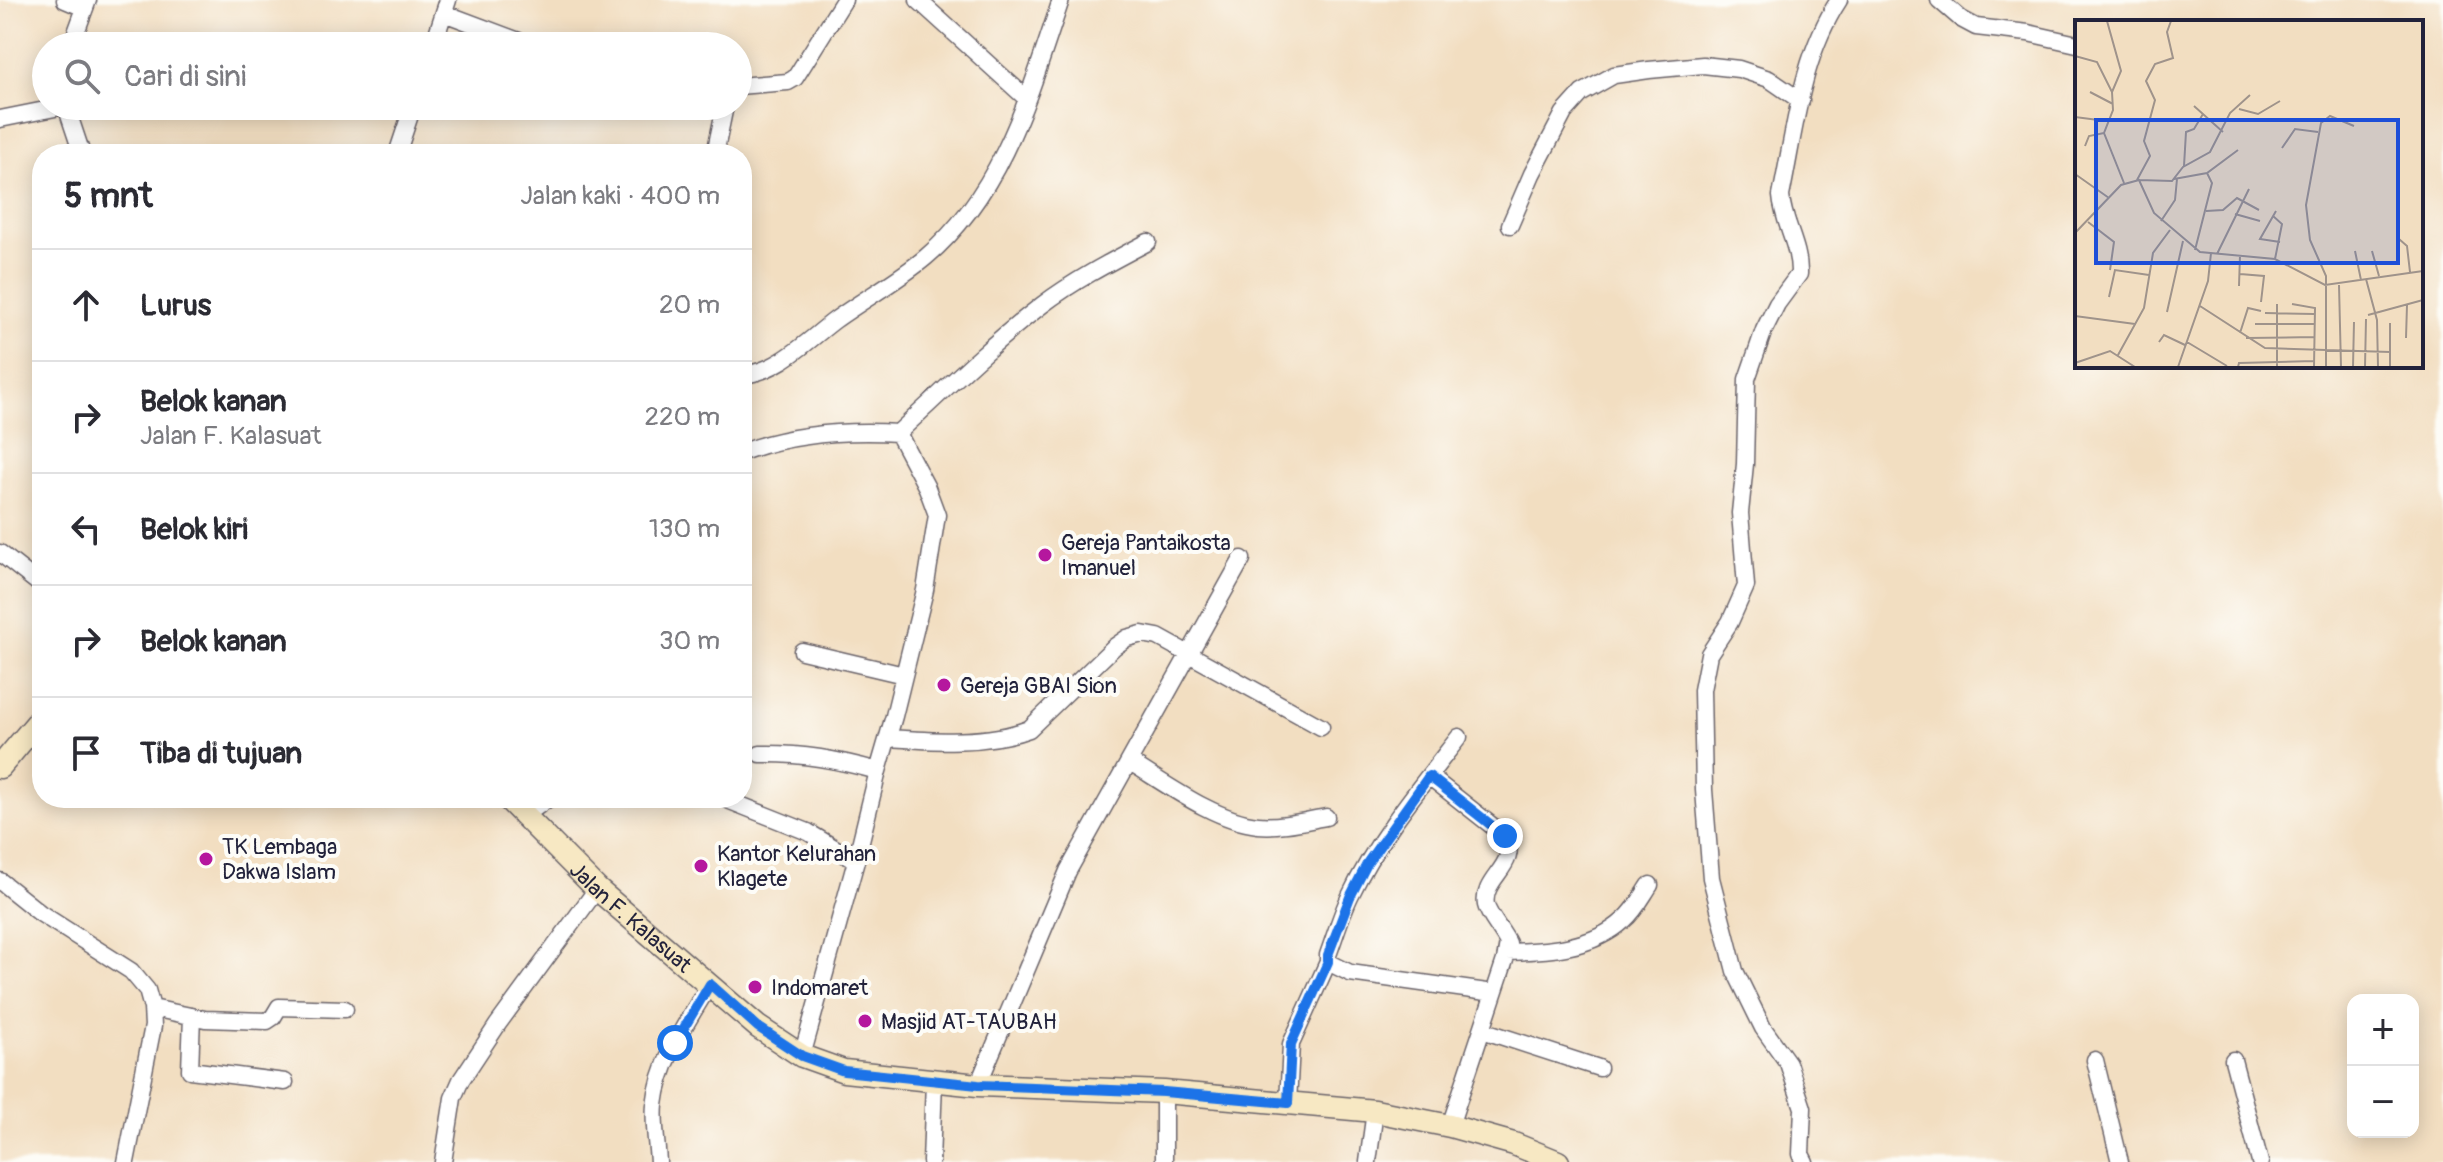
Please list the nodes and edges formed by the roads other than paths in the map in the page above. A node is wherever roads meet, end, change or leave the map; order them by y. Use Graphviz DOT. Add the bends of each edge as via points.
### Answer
graph roads {
  1 [pos="65,0"];
  2 [pos="844,0"];
  3 [pos="918,0"];
  4 [pos="1061,0"];
  5 [pos="1839,0"];
  6 [pos="1939,0"];
  7 [pos="86,4"];
  8 [pos="446,6"];
  9 [pos="76,32"];
  10 [pos="438,32"];
  11 [pos="502,32"];
  12 [pos="2075,44"];
  13 [pos="752,85"];
  14 [pos="1027,99"];
  15 [pos="1801,101"];
  16 [pos="32,113"];
  17 [pos="0,119"];
  18 [pos="71,120"];
  19 [pos="408,120"];
  20 [pos="722,120"];
  21 [pos="79,144"];
  22 [pos="400,144"];
  23 [pos="717,144"];
  24 [pos="1510,225"];
  25 [pos="1148,242"];
  26 [pos="752,373"];
  27 [pos="898,433"];
  28 [pos="752,448"];
  29 [pos="0,553"];
  30 [pos="1242,559"];
  31 [pos="32,578"];
  32 [pos="802,651"];
  33 [pos="1189,652"];
  34 [pos="904,675"];
  35 [pos="1321,727"];
  36 [pos="32,729"];
  37 [pos="1459,737"];
  38 [pos="888,738"];
  39 [pos="760,754"];
  40 [pos="1130,762"];
  41 [pos="0,767"];
  42 [pos="878,771"];
  43 [pos="1429,776"];
  44 [pos="516,808"];
  45 [pos="535,808"];
  46 [pos="748,808"];
  47 [pos="524,816"];
  48 [pos="1326,817"];
  49 [pos="856,861"];
  50 [pos="0,881"];
  51 [pos="1650,885"];
  52 [pos="597,889"];
  53 [pos="1507,952"];
  54 [pos="1328,962"];
  55 [pos="710,984"];
  56 [pos="1494,993"];
  57 [pos="152,1008"];
  58 [pos="345,1009"];
  59 [pos="192,1016"];
  60 [pos="1482,1030"];
  61 [pos="802,1056"];
  62 [pos="2095,1060"];
  63 [pos="2233,1060"];
  64 [pos="1599,1068"];
  65 [pos="934,1081"];
  66 [pos="285,1082"];
  67 [pos="978,1085"];
  68 [pos="1164,1092"];
  69 [pos="1288,1103"];
  70 [pos="1375,1111"];
  71 [pos="1450,1126"];
  72 [pos="126,1162"];
  73 [pos="443,1162"];
  74 [pos="658,1162"];
  75 [pos="931,1162"];
  76 [pos="1164,1162"];
  77 [pos="1368,1162"];
  78 [pos="1558,1162"];
  79 [pos="1805,1162"];
  80 [pos="2120,1162"];
  81 [pos="2260,1162"];
  1 -- 7 [label="street"];
  2 -- 13 [label="street" via="795,78"];
  3 -- 14 [label="street"];
  4 -- 14 [label="street"];
  5 -- 15 [label="street" via="1810,58"];
  6 -- 12 [label="street" via="1976,27"];
  7 -- 9 [label="street"];
  8 -- 10 [label="street"];
  8 -- 11 [label="street"];
  14 -- 26 [label="street" via="991,180 926,258 769,370"];
  15 -- 24 [label="street" via="1769,79 1739,69 1703,65 1614,75 1582,93 1564,113"];
  15 -- 79 [label="street" via="1781,196 1799,274 1764,330 1747,379 1740,513 1746,586 1709,654 1702,690 1711,878 1735,971 1763,1028 1788,1063 1803,1108"];
  16 -- 17 [label="street"];
  18 -- 21 [label="street"];
  19 -- 22 [label="street"];
  20 -- 23 [label="street"];
  25 -- 27 [label="street" via="1044,304"];
  27 -- 28 [label="street" via="861,431"];
  27 -- 34 [label="street" via="937,515"];
  29 -- 31 [label="street"];
  30 -- 33 [label="street"];
  32 -- 34 [label="street"];
  33 -- 35 [label="street"];
  33 -- 38 [label="street" via="1158,637 1127,638 1029,729 1017,733 961,740"];
  33 -- 40 [label="street"];
  34 -- 38 [label="street"];
  36 -- 41 [label="street"];
  37 -- 43 [label="street"];
  38 -- 42 [label="street"];
  39 -- 42 [label="street" via="823,757"];
  40 -- 48 [label="street" via="1225,817 1257,825"];
  40 -- 67 [label="street" via="1068,871"];
  42 -- 49 [label="street"];
  43 -- 53 [label="street" via="1511,846 1486,904 1508,943"];
  43 -- 54 [label="street" via="1362,874"];
  44 -- 47 [label="street, Jalan F. Kalasuat"];
  45 -- 47 [label="street"];
  46 -- 49 [label="street" via="808,832"];
  47 -- 52 [label="street, Jalan F. Kalasuat"];
  49 -- 61 [label="street"];
  50 -- 57 [label="street" via="131,971 147,990"];
  51 -- 53 [label="street" via="1624,921 1604,934 1578,945"];
  52 -- 55 [label="street, Jalan F. Kalasuat"];
  52 -- 73 [label="street" via="461,1080"];
  53 -- 56 [label="street"];
  54 -- 56 [label="street" via="1350,973"];
  54 -- 69 [label="street" via="1291,1044"];
  55 -- 61 [label="street, Jalan F. Kalasuat" via="758,1027"];
  55 -- 74 [label="street" via="675,1043 657,1093"];
  56 -- 60 [label="street"];
  57 -- 59 [label="street"];
  57 -- 72 [label="street"];
  58 -- 59 [label="street" via="279,1007 267,1021"];
  59 -- 66 [label="street" via="190,1070"];
  60 -- 64 [label="street"];
  60 -- 71 [label="street"];
  61 -- 65 [label="street, Jalan F. Kalasuat" via="844,1071"];
  62 -- 80 [label="street"];
  63 -- 81 [label="street"];
  65 -- 67 [label="street, Jalan F. Kalasuat"];
  65 -- 75 [label="street"];
  67 -- 68 [label="street, Jalan F. Kalasuat"];
  68 -- 69 [label="street, Jalan F. Kalasuat"];
  68 -- 76 [label="street"];
  69 -- 70 [label="street, Jalan F. Kalasuat"];
  70 -- 71 [label="street, Jalan F. Kalasuat"];
  70 -- 77 [label="street"];
  71 -- 78 [label="street, Jalan F. Kalasuat"];
}
